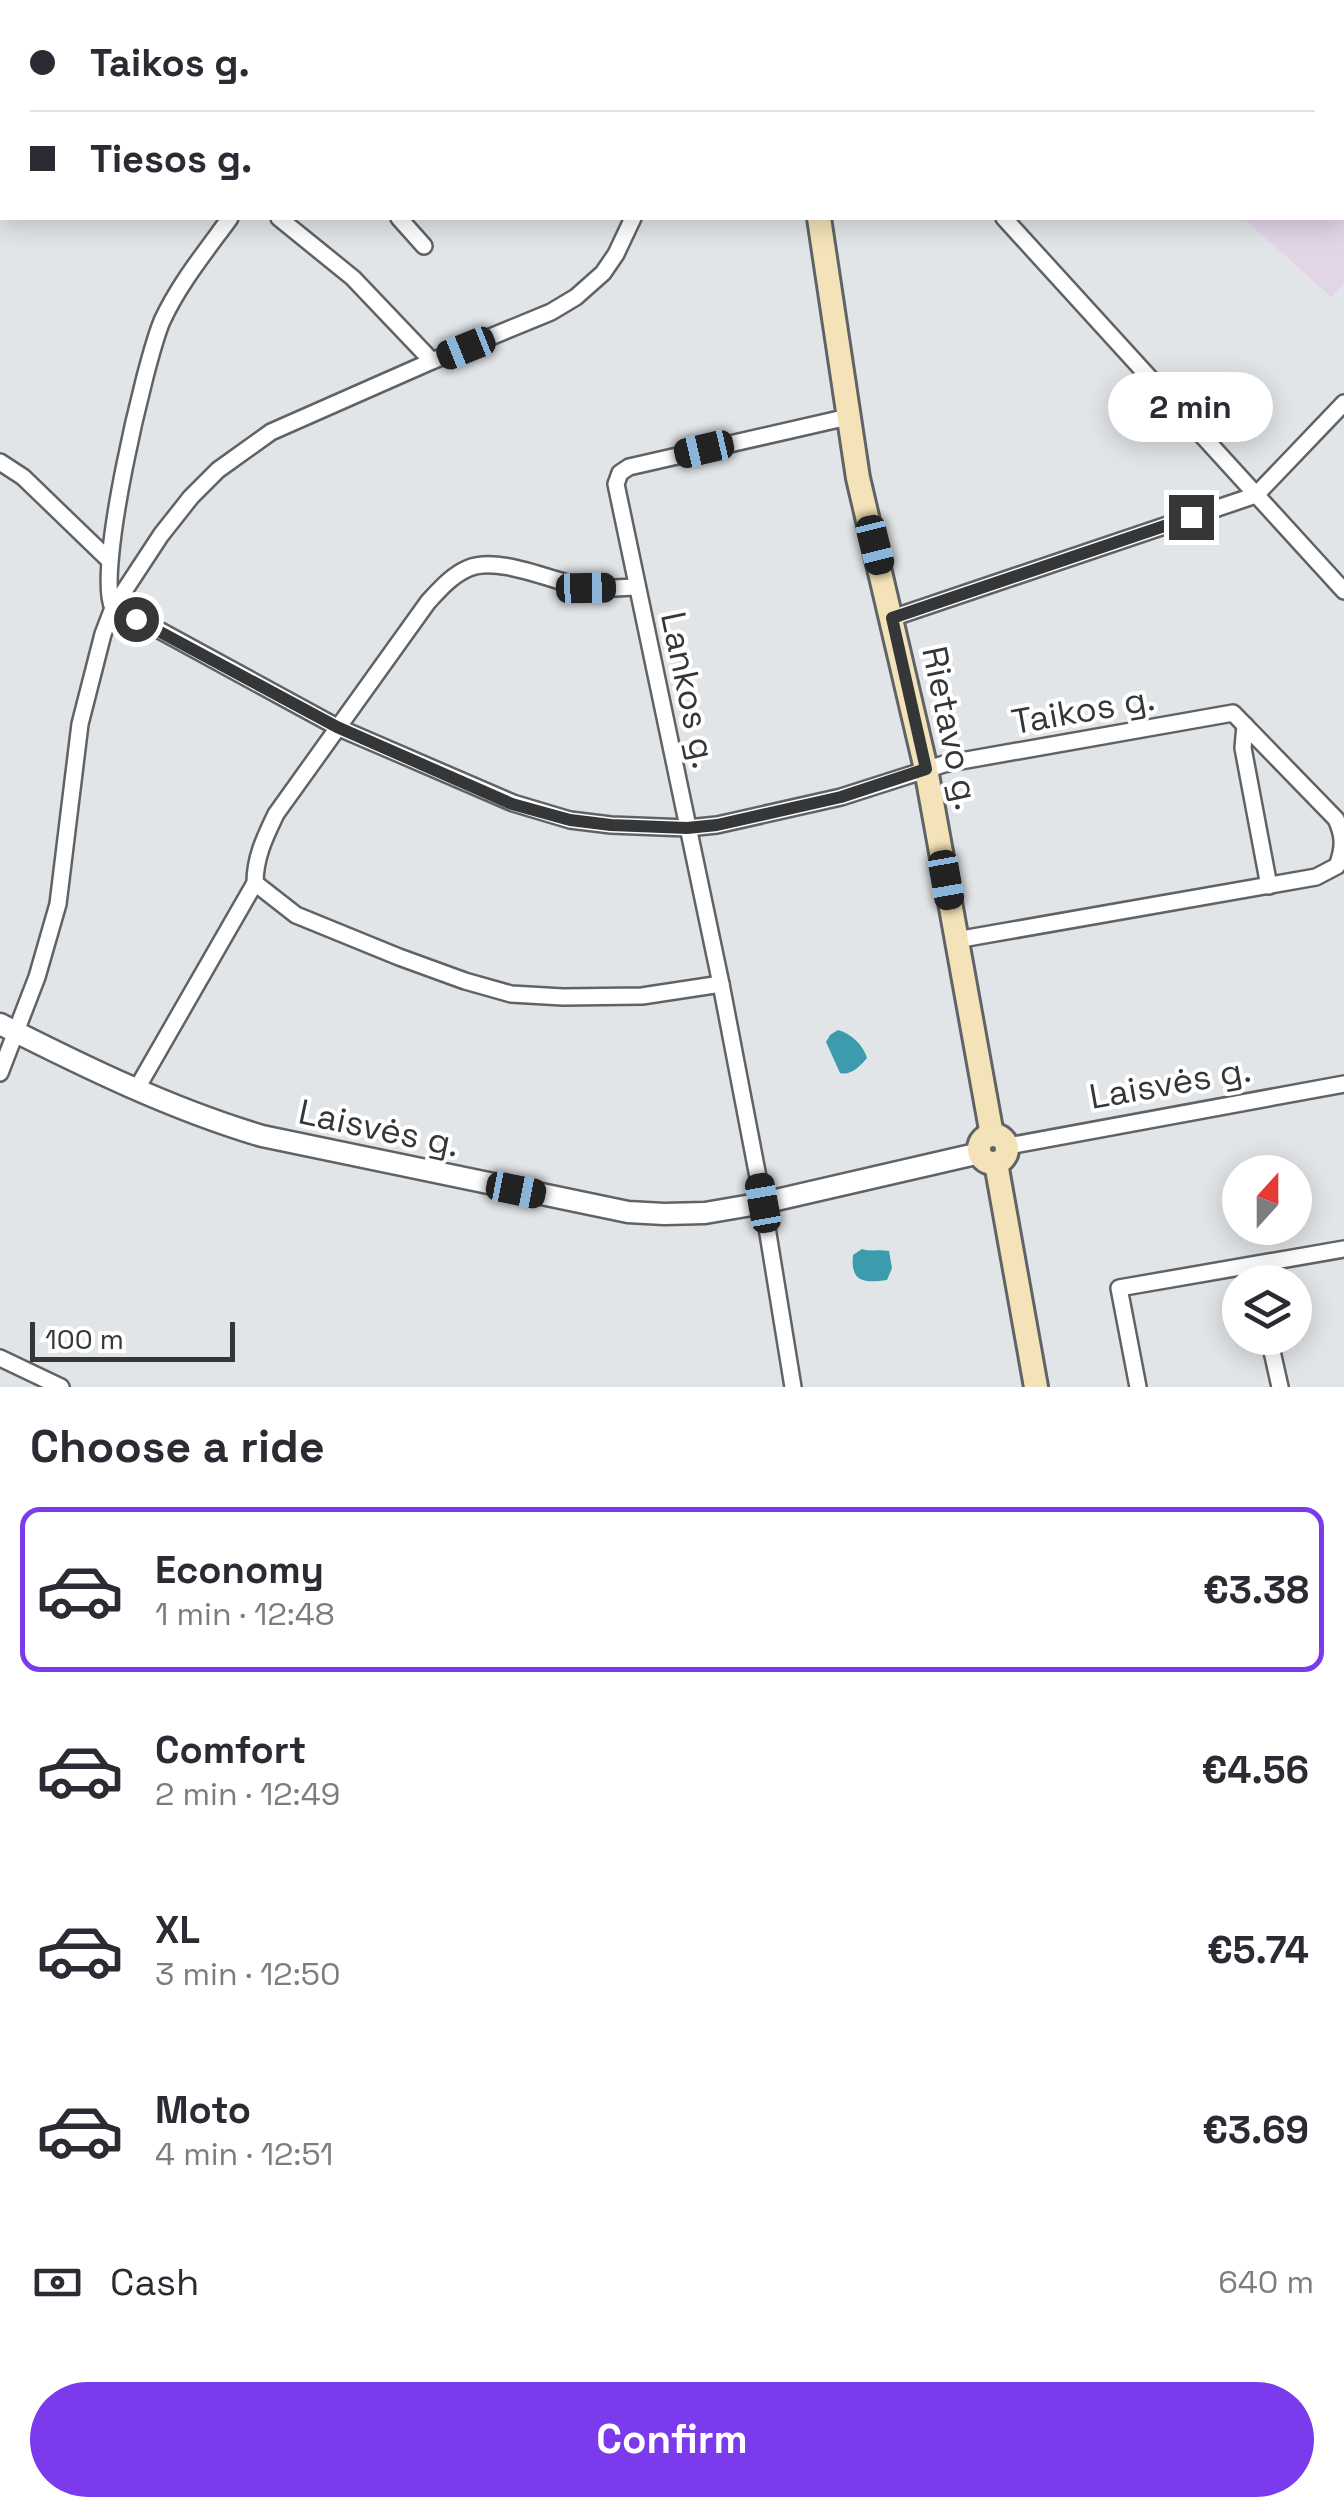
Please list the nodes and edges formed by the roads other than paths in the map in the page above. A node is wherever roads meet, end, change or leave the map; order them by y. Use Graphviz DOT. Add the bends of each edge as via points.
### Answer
graph roads {
  1 [pos="229,220"];
  2 [pos="281,220"];
  3 [pos="401,220"];
  4 [pos="632,220"];
  5 [pos="819,220"];
  6 [pos="1006,220"];
  7 [pos="424,246"];
  8 [pos="432,361"];
  9 [pos="1344,403"];
  10 [pos="848,417"];
  11 [pos="0,462"];
  12 [pos="1256,495"];
  13 [pos="109,560"];
  14 [pos="638,587"];
  15 [pos="1344,591"];
  16 [pos="112,608"];
  17 [pos="892,618"];
  18 [pos="1244,725"];
  19 [pos="337,727"];
  20 [pos="926,769"];
  21 [pos="687,828"];
  22 [pos="255,883"];
  23 [pos="1268,886"];
  24 [pos="956,940"];
  25 [pos="722,984"];
  26 [pos="8,1028"];
  27 [pos="0,1073"];
  28 [pos="1344,1084"];
  29 [pos="136,1090"];
  30 [pos="994,1149"];
  31 [pos="763,1203"];
  32 [pos="1344,1249"];
  33 [pos="1288,1265"];
  34 [pos="1222,1278"];
  35 [pos="1273,1355"];
  36 [pos="0,1358"];
  37 [pos="62,1387"];
  38 [pos="793,1387"];
  39 [pos="1036,1387"];
  40 [pos="1138,1387"];
  41 [pos="1280,1387"];
  1 -- 13 [label="street" via="162,322 136,407"];
  2 -- 8 [label="street" via="353,278"];
  3 -- 7 [label="street"];
  4 -- 8 [label="street" via="603,273 576,297"];
  5 -- 10 [label="main road, Rietavo g."];
  6 -- 12 [label="street"];
  8 -- 16 [label="street" via="293,421 240,452 191,497"];
  9 -- 12 [label="street"];
  10 -- 14 [label="street, Lankos g." via="620,474 616,484"];
  10 -- 17 [label="main road, Rietavo g."];
  11 -- 13 [label="street"];
  12 -- 15 [label="street"];
  12 -- 17 [label="street"];
  13 -- 16 [label="street"];
  14 -- 19 [label="street" via="586,588 494,565 466,568 428,602"];
  14 -- 21 [label="street, Lankos g."];
  16 -- 19 [label="street, Taikos g."];
  16 -- 26 [label="street" via="80,724 58,904 37,977"];
  17 -- 20 [label="main road, Rietavo g."];
  18 -- 20 [label="street, Taikos g." via="1233,713"];
  18 -- 23 [label="street"];
  18 -- 23 [label="street" via="1342,831 1342,855 1328,873"];
  19 -- 21 [label="street, Taikos g." via="512,804 570,820"];
  19 -- 22 [label="street" via="276,814 260,847"];
  20 -- 21 [label="street, Taikos g." via="779,813"];
  20 -- 24 [label="main road, Rietavo g."];
  21 -- 25 [label="street, Lankos g."];
  22 -- 25 [label="street" via="296,915 510,994 642,996"];
  22 -- 29 [label="street"];
  23 -- 24 [label="street"];
  24 -- 30 [label="main road, Rietavo g."];
  25 -- 31 [label="street, Lankos g."];
  26 -- 27 [label="street"];
  26 -- 29 [label="street, Laisvės g."];
  28 -- 30 [label="street, Laisvės g."];
  29 -- 31 [label="street, Laisvės g." via="262,1136 628,1212 705,1213"];
  30 -- 31 [label="street, Laisvės g."];
  30 -- 39 [label="main road, Rietavo g."];
  31 -- 38 [label="street, Lankos g."];
  32 -- 33 [label="street"];
  34 -- 40 [label="street" via="1120,1288"];
  35 -- 41 [label="street"];
  36 -- 37 [label="street"];
}
